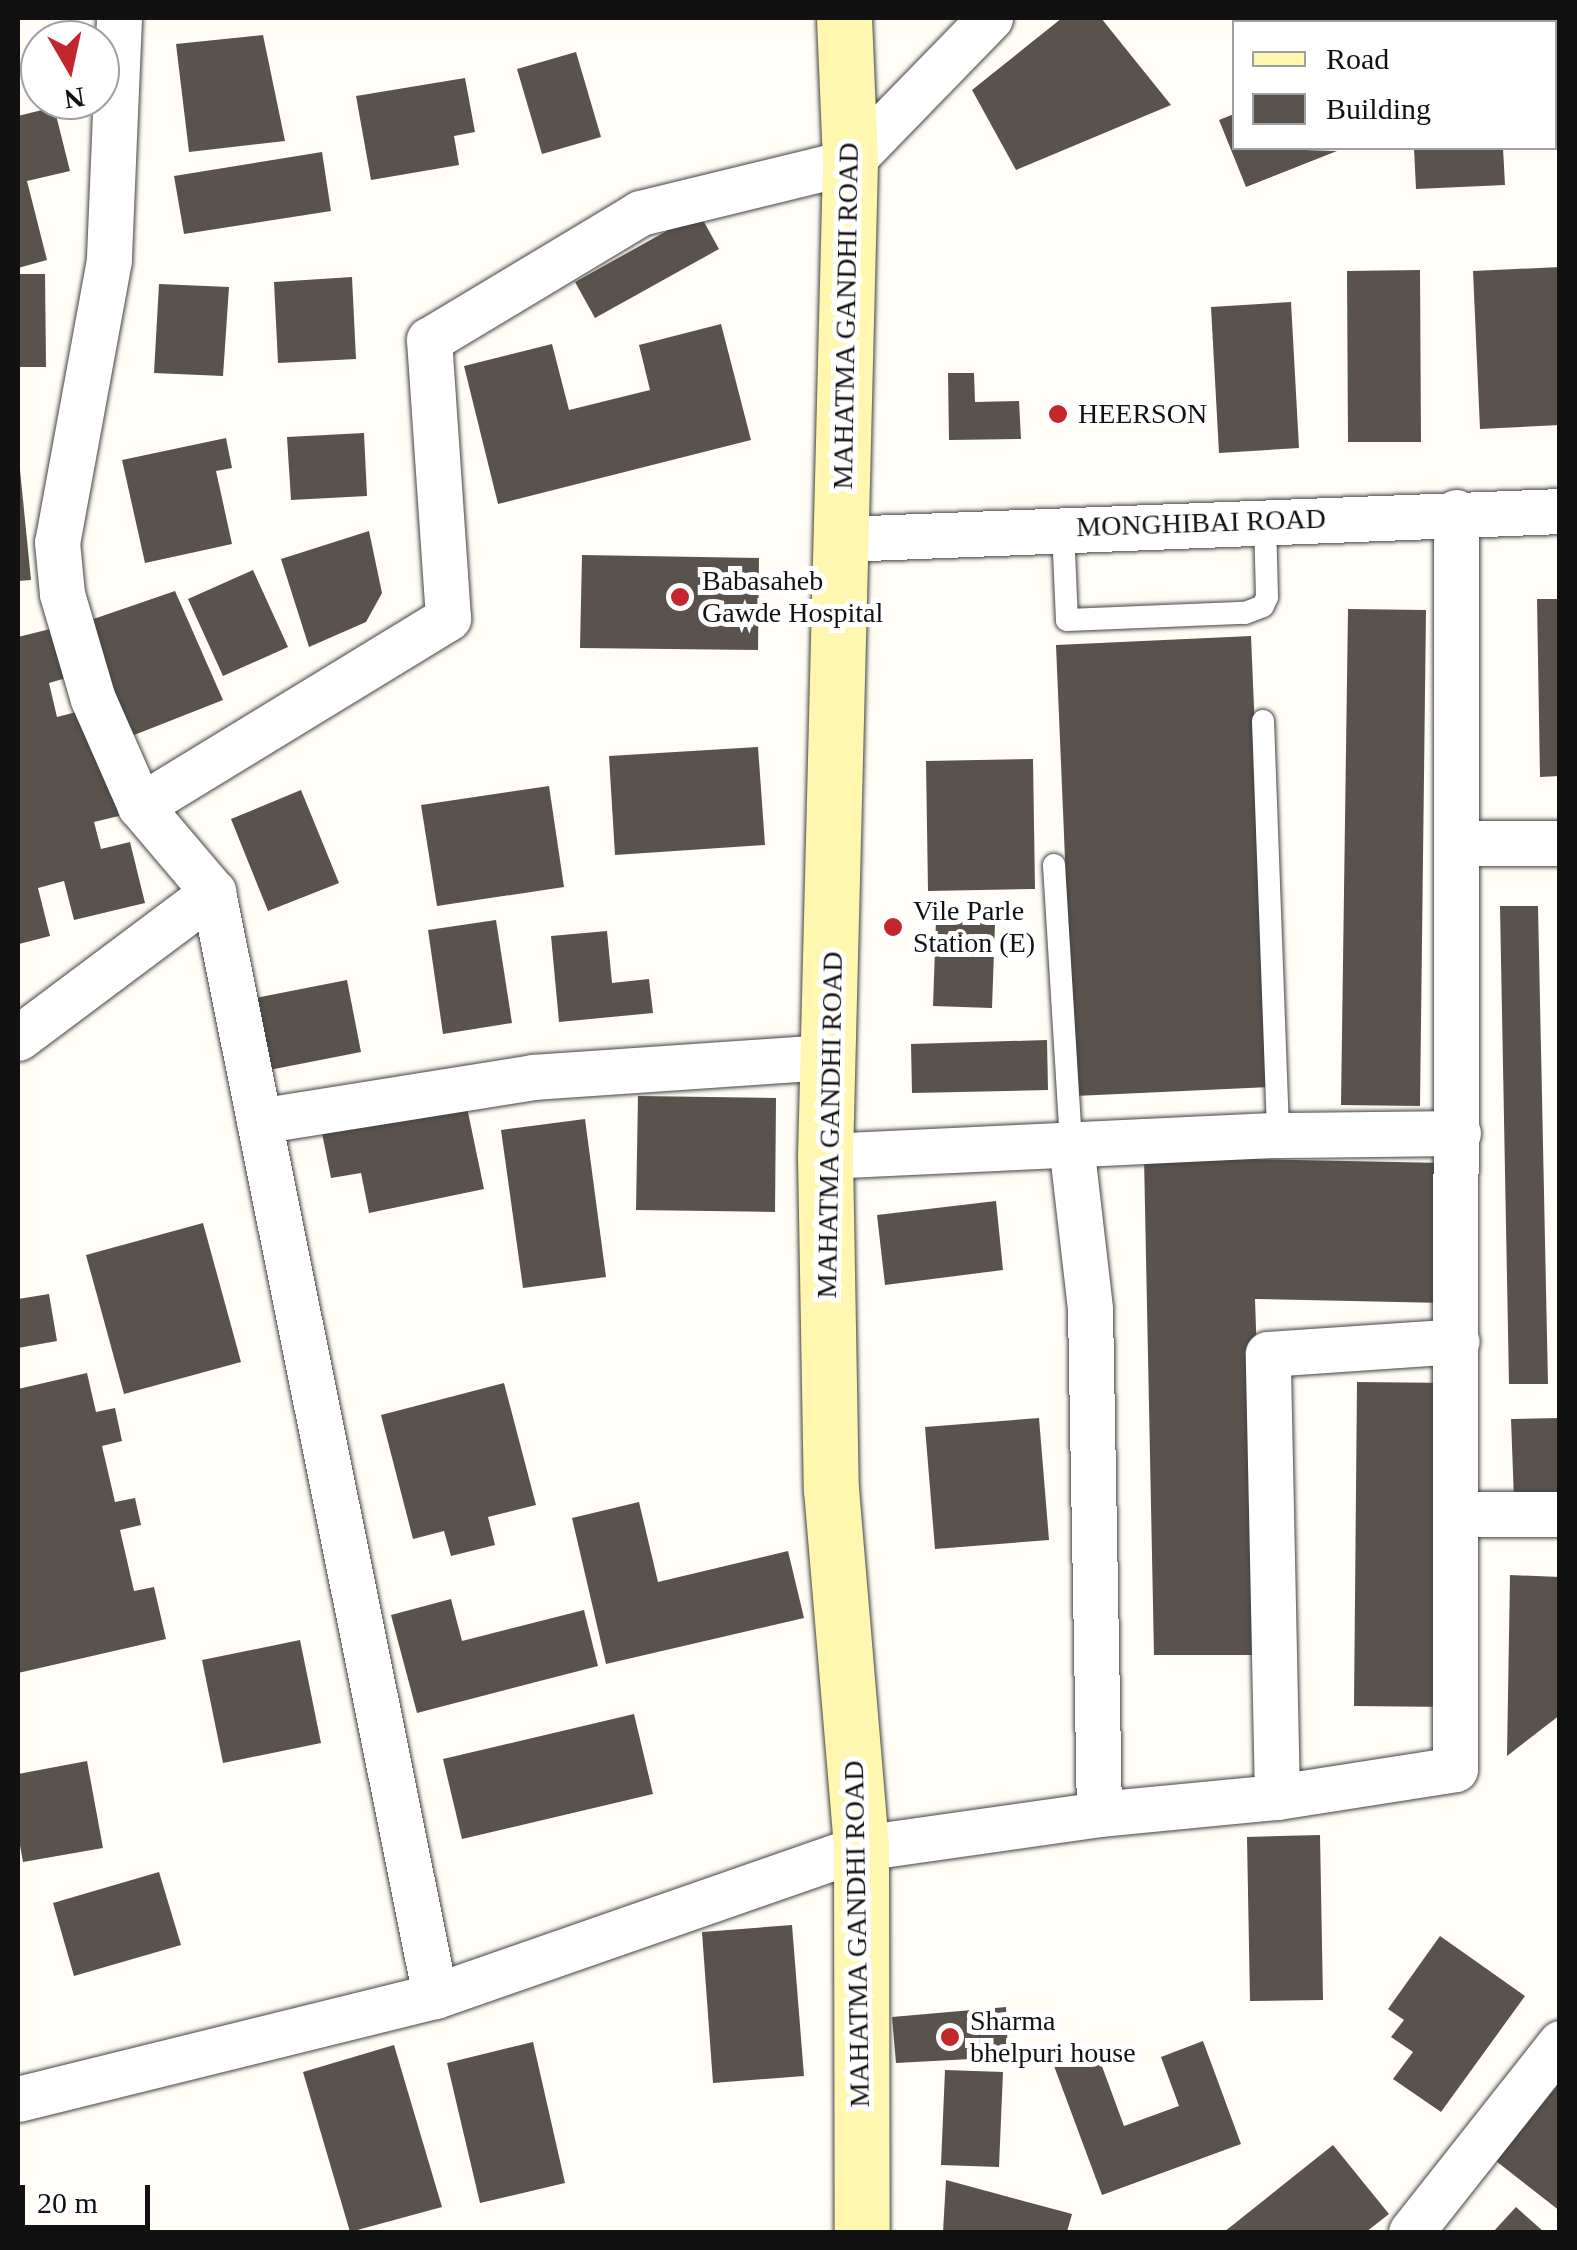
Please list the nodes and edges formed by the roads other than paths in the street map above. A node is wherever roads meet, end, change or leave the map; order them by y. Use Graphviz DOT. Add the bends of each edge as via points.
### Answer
graph roads {
  1 [pos="120,18"];
  2 [pos="844,18"];
  3 [pos="990,18"];
  4 [pos="850,162"];
  5 [pos="1560,511"];
  6 [pos="1456,512"];
  7 [pos="1265,520"];
  8 [pos="1063,529"];
  9 [pos="842,538"];
  10 [pos="1263,721"];
  11 [pos="140,806"];
  12 [pos="1560,842"];
  13 [pos="1457,843"];
  14 [pos="1054,865"];
  15 [pos="214,892"];
  16 [pos="18,1038"];
  17 [pos="829,1056"];
  18 [pos="259,1122"];
  19 [pos="1458,1133"];
  20 [pos="1278,1135"];
  21 [pos="1071,1144"];
  22 [pos="825,1156"];
  23 [pos="1457,1341"];
  24 [pos="1457,1514"];
  25 [pos="1560,1514"];
  26 [pos="1277,1797"];
  27 [pos="1099,1814"];
  28 [pos="861,1848"];
  29 [pos="435,1996"];
  30 [pos="1560,2042"];
  31 [pos="18,2099"];
  32 [pos="862,2232"];
  33 [pos="1411,2232"];
  1 -- 11 [label="street" via="109,260 57,542 62,594 93,699"];
  2 -- 4 [label="street, MAHATMA GANDHI ROAD"];
  3 -- 4 [label="street"];
  4 -- 9 [label="street, MAHATMA GANDHI ROAD"];
  4 -- 11 [label="street" via="640,213 429,340 448,618"];
  5 -- 6 [label="street, MONGHIBAI ROAD"];
  6 -- 7 [label="street, MONGHIBAI ROAD"];
  6 -- 13 [label="street"];
  7 -- 8 [label="street, MONGHIBAI ROAD"];
  7 -- 8 [label="lane" via="1267,598 1254,611 1067,628"];
  8 -- 9 [label="street, MONGHIBAI ROAD"];
  9 -- 17 [label="street, MAHATMA GANDHI ROAD"];
  10 -- 20 [label="lane"];
  11 -- 15 [label="street"];
  12 -- 13 [label="street"];
  13 -- 19 [label="street"];
  14 -- 21 [label="lane"];
  15 -- 16 [label="street"];
  15 -- 18 [label="street"];
  17 -- 18 [label="street" via="533,1077"];
  17 -- 22 [label="street, MAHATMA GANDHI ROAD"];
  18 -- 29 [label="street"];
  19 -- 20 [label="street"];
  19 -- 23 [label="street"];
  20 -- 21 [label="street"];
  21 -- 22 [label="street"];
  21 -- 27 [label="street" via="1090,1308"];
  22 -- 28 [label="street, MAHATMA GANDHI ROAD" via="832,1489"];
  23 -- 24 [label="street"];
  23 -- 26 [label="street" via="1268,1354"];
  24 -- 25 [label="street"];
  24 -- 26 [label="street" via="1455,1769"];
  26 -- 27 [label="street"];
  27 -- 28 [label="street"];
  28 -- 29 [label="street"];
  28 -- 32 [label="street, MAHATMA GANDHI ROAD"];
  29 -- 31 [label="street"];
  30 -- 33 [label="street"];
}
